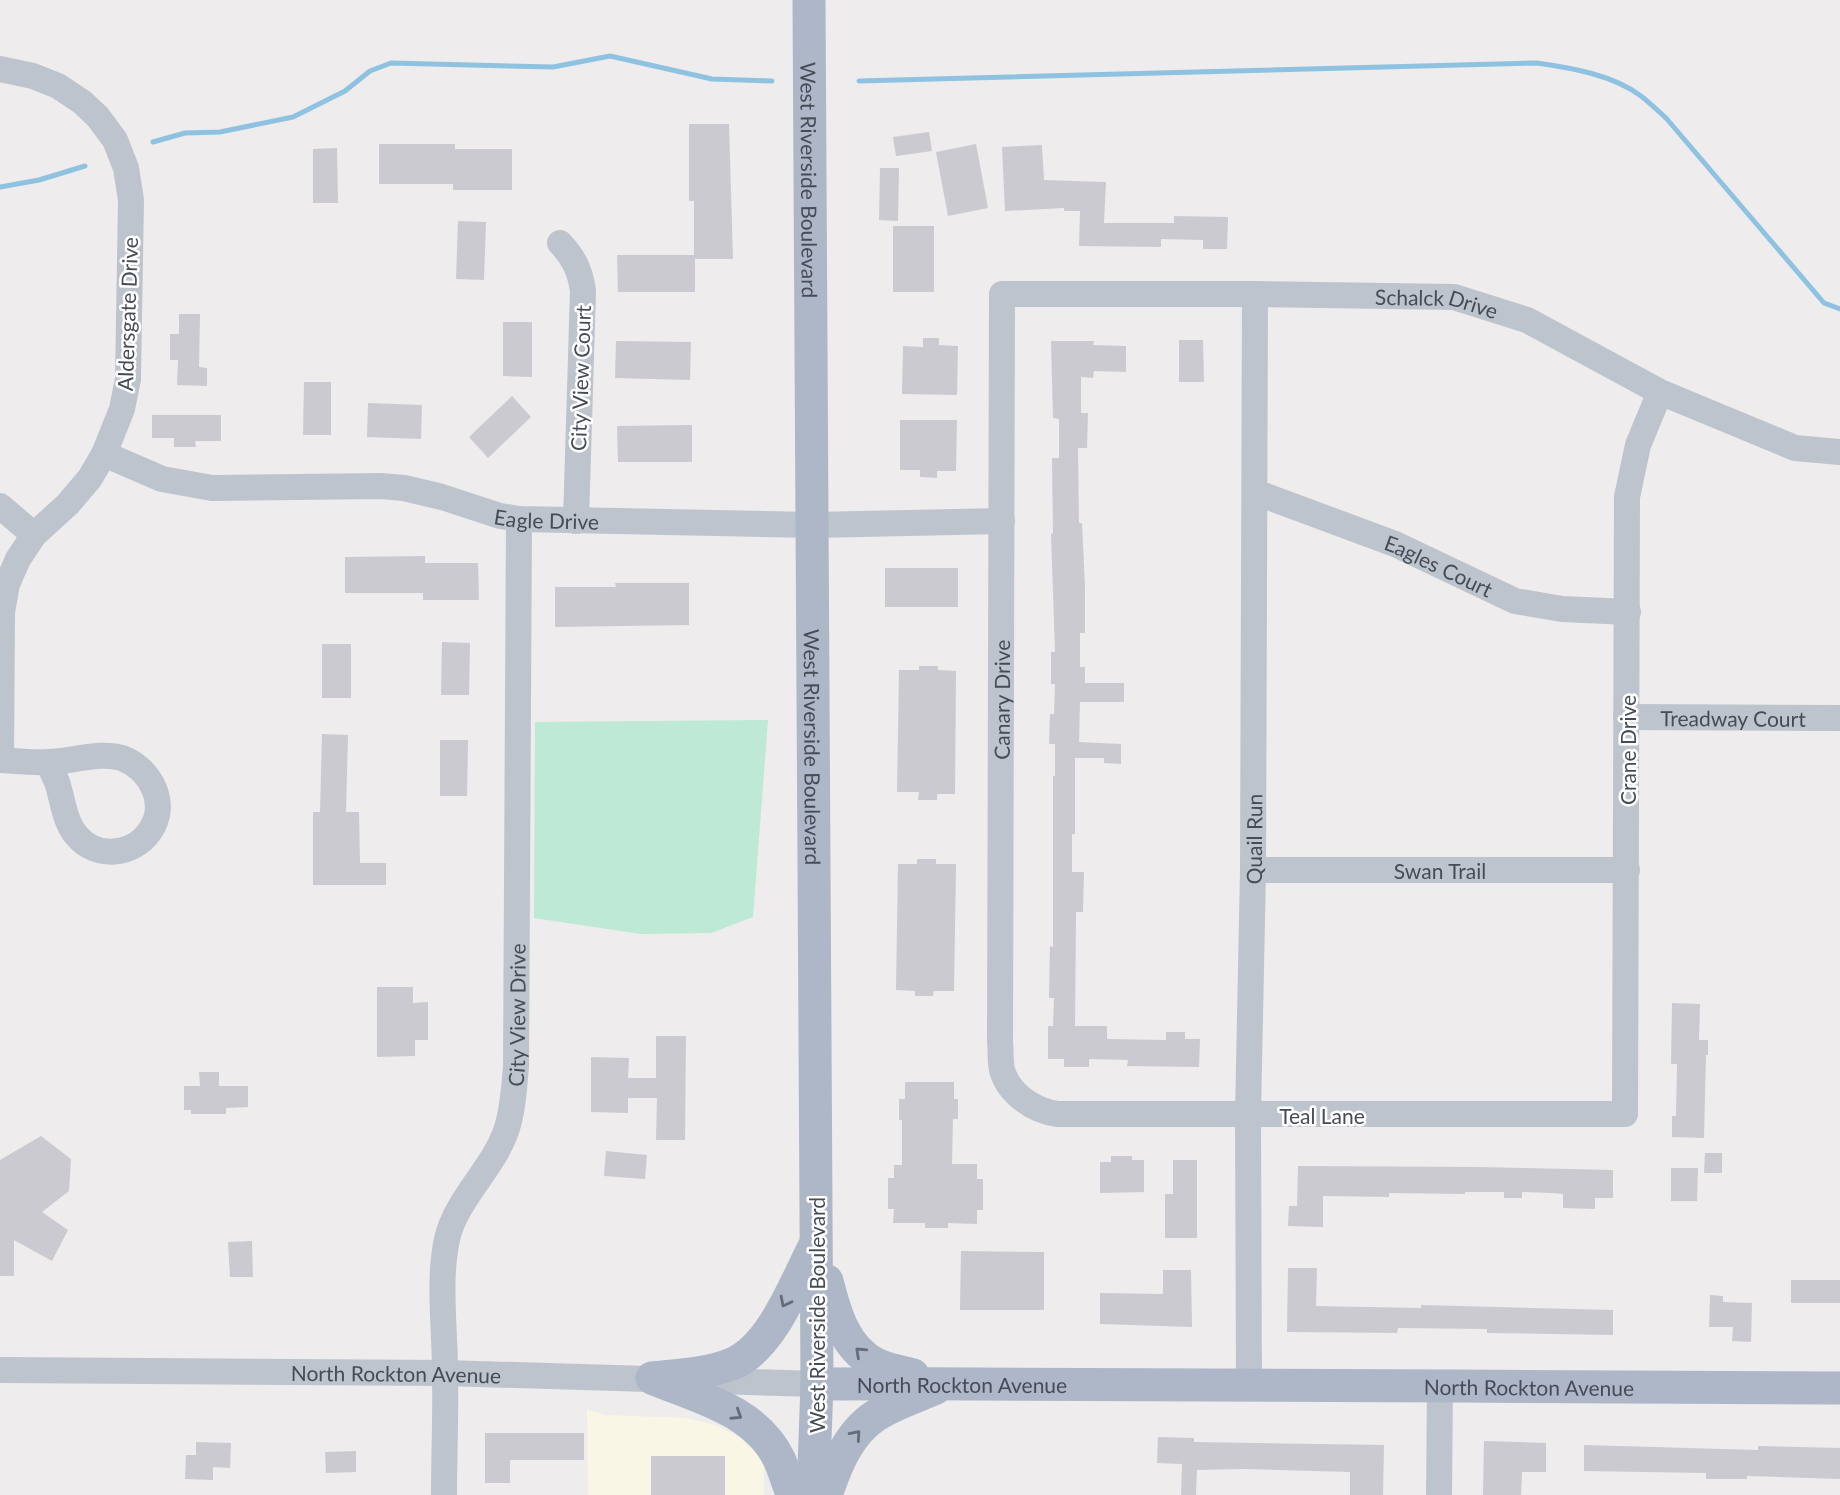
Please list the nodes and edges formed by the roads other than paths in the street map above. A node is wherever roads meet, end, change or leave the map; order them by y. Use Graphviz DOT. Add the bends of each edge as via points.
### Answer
graph roads {
  1 [pos="809,0"];
  2 [pos="0,69"];
  3 [pos="560,243"];
  4 [pos="1002,294"];
  5 [pos="1255,294"];
  6 [pos="1660,392"];
  7 [pos="1840,452"];
  8 [pos="104,454"];
  9 [pos="1255,492"];
  10 [pos="0,506"];
  11 [pos="519,519"];
  12 [pos="576,521"];
  13 [pos="1002,521"];
  14 [pos="814,525"];
  15 [pos="34,535"];
  16 [pos="1628,612"];
  17 [pos="1626,717"];
  18 [pos="1840,718"];
  19 [pos="0,760"];
  20 [pos="48,762"];
  21 [pos="1253,870"];
  22 [pos="1627,870"];
  23 [pos="1022,1098"];
  24 [pos="1625,1114"];
  25 [pos="1248,1115"];
  26 [pos="817,1242"];
  27 [pos="0,1370"];
  28 [pos="446,1373"];
  29 [pos="652,1378"];
  30 [pos="946,1383"];
  31 [pos="1249,1383"];
  32 [pos="817,1384"];
  33 [pos="1440,1387"];
  34 [pos="1840,1388"];
  35 [pos="444,1495"];
  36 [pos="793,1495"];
  37 [pos="813,1495"];
  38 [pos="826,1495"];
  39 [pos="1439,1495"];
  1 -- 14 [label="main road, West Riverside Boulevard"];
  2 -- 8 [label="street, Aldersgate Drive" via="46,80 82,102 115,140 126,168 131,200 128,379"];
  3 -- 12 [label="street, City View Court" via="572,256 583,291"];
  4 -- 5 [label="street, Schalck Drive"];
  4 -- 13 [label="street, Canary Drive"];
  5 -- 6 [label="street, Schalck Drive" via="1454,297 1527,320"];
  5 -- 9 [label="street, Quail Run"];
  6 -- 7 [label="street, Schalck Drive" via="1795,448"];
  6 -- 16 [label="street, Crane Drive" via="1638,445 1627,497"];
  8 -- 11 [label="street, Eagle Drive" via="181,484 212,488 392,487"];
  8 -- 15 [label="street, Aldersgate Drive" via="82,487"];
  9 -- 16 [label="street, Eagles Court" via="1395,544 1514,601"];
  9 -- 21 [label="street, Quail Run"];
  10 -- 15 [label="street"];
  11 -- 12 [label="street, Eagle Drive"];
  11 -- 28 [label="street, City View Drive" via="516,1068 506,1132 448,1235 442,1272"];
  12 -- 14 [label="street, Eagle Drive"];
  13 -- 14 [label="street, Eagle Drive"];
  13 -- 23 [label="street, Canary Drive" via="1001,1056 1007,1082"];
  14 -- 26 [label="main road, West Riverside Boulevard"];
  15 -- 19 [label="street, Aldersgate Drive" via="7,583 2,612"];
  16 -- 17 [label="street, Crane Drive"];
  17 -- 18 [label="street, Treadway Court"];
  17 -- 22 [label="street, Crane Drive"];
  19 -- 20 [label="street"];
  20 -- 20 [label="street" via="120,757 135,764 148,775 157,794 158,811 151,831 126,849 107,853 90,848 64,813"];
  21 -- 22 [label="street, Swan Trail"];
  21 -- 25 [label="street, Quail Run"];
  22 -- 24 [label="street, Crane Drive"];
  23 -- 25 [label="street, Teal Lane" via="1058,1114"];
  24 -- 25 [label="street, Teal Lane"];
  25 -- 31 [label="street, Quail Run"];
  26 -- 29 [label="main road, one-way" via="773,1327 756,1347 735,1363 719,1368"];
  30 -- 26 [label="main road, one-way" via="877,1365 858,1353 832,1302"];
  26 -- 32 [label="main road, West Riverside Boulevard"];
  27 -- 28 [label="street, North Rockton Avenue"];
  28 -- 29 [label="street, North Rockton Avenue"];
  28 -- 35 [label="street, City View Drive"];
  29 -- 32 [label="street, North Rockton Avenue"];
  29 -- 36 [label="main road, one-way" via="731,1410 751,1424 779,1459"];
  30 -- 31 [label="main road, North Rockton Avenue"];
  30 -- 32 [label="main road, North Rockton Avenue"];
  38 -- 30 [label="main road, one-way" via="837,1463 853,1437 874,1416"];
  31 -- 33 [label="main road, North Rockton Avenue"];
  32 -- 37 [label="main road, West Riverside Boulevard"];
  33 -- 34 [label="main road, North Rockton Avenue"];
  33 -- 39 [label="street"];
}
